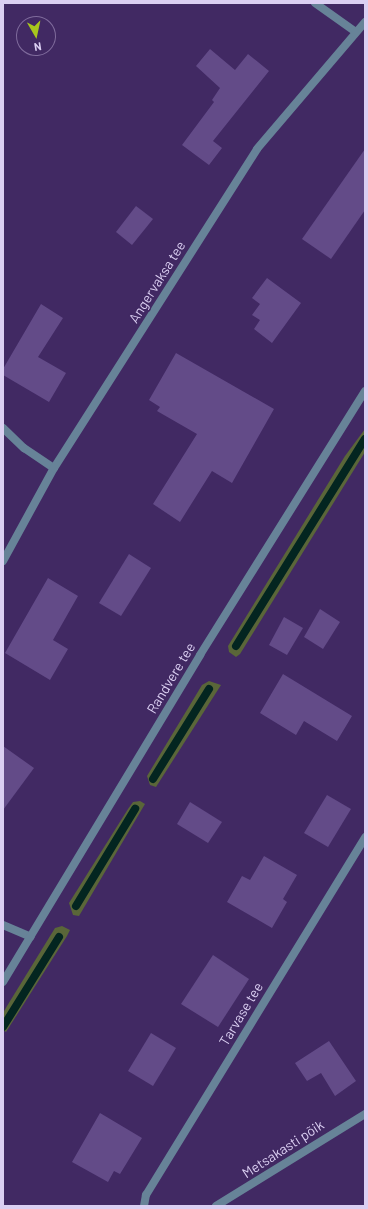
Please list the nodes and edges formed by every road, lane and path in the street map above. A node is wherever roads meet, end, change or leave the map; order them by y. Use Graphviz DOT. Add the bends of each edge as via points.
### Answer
graph roads {
  1 [pos="315,3"];
  2 [pos="365,22"];
  3 [pos="356,32"];
  4 [pos="365,391"];
  5 [pos="3,428"];
  6 [pos="54,468"];
  7 [pos="3,561"];
  8 [pos="365,837"];
  9 [pos="3,924"];
  10 [pos="31,937"];
  11 [pos="3,982"];
  12 [pos="365,1114"];
  13 [pos="144,1206"];
  14 [pos="216,1206"];
  1 -- 3 [label="street"];
  2 -- 3 [label="street, Angervaksa tee"];
  3 -- 6 [label="street, Angervaksa tee" via="257,149"];
  4 -- 10 [label="street, Randvere tee" via="200,656"];
  5 -- 6 [label="street" via="24,448"];
  6 -- 7 [label="street, Angervaksa tee"];
  8 -- 13 [label="street, Tarvase tee" via="146,1195"];
  9 -- 10 [label="street"];
  10 -- 11 [label="street, Randvere tee"];
  12 -- 14 [label="street, Metsakasti põik"];
}
